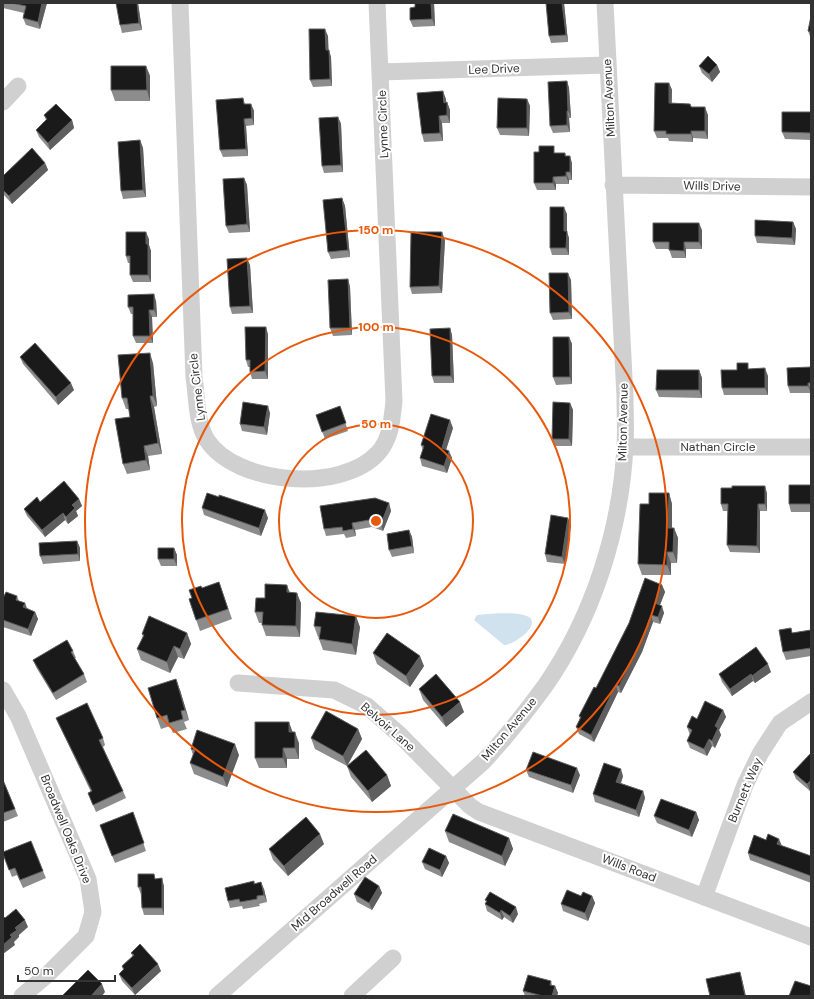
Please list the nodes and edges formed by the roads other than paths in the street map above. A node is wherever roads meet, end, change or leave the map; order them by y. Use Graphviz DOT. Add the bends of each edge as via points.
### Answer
graph roads {
  1 [pos="180,3"];
  2 [pos="377,3"];
  3 [pos="605,3"];
  4 [pos="607,65"];
  5 [pos="380,72"];
  6 [pos="18,86"];
  7 [pos="3,102"];
  8 [pos="613,185"];
  9 [pos="811,187"];
  10 [pos="625,447"];
  11 [pos="811,447"];
  12 [pos="238,683"];
  13 [pos="3,690"];
  14 [pos="811,702"];
  15 [pos="452,789"];
  16 [pos="704,897"];
  17 [pos="811,937"];
  18 [pos="393,958"];
  19 [pos="22,996"];
  20 [pos="217,996"];
  21 [pos="352,996"];
  1 -- 5 [label="street, Lynne Circle" via="194,377 200,422 206,439 218,452 251,471 280,478 327,477 340,474 354,469 379,452 392,425 394,401"];
  2 -- 5 [label="street, Lynne Circle"];
  3 -- 4 [label="street, Milton Avenue"];
  4 -- 5 [label="street, Lee Drive"];
  4 -- 8 [label="street, Milton Avenue"];
  6 -- 7 [label="street"];
  8 -- 9 [label="street, Wills Drive"];
  8 -- 10 [label="street, Milton Avenue" via="625,397"];
  10 -- 11 [label="street, Nathan Circle"];
  10 -- 15 [label="street, Milton Avenue" via="619,498 608,547 592,595 571,641 546,684 516,725 484,761"];
  12 -- 15 [label="street, Belvoir Lane" via="334,690 354,699 367,706 400,735"];
  13 -- 19 [label="street, Broadwell Oaks Drive" via="18,716 88,879 94,912 86,936"];
  14 -- 16 [label="street, Burnett Way" via="780,723 760,754 745,785"];
  15 -- 16 [label="street, Wills Road" via="480,812"];
  15 -- 20 [label="street, Mid Broadwell Road"];
  16 -- 17 [label="street, Wills Road"];
  18 -- 21 [label="street"];
}
